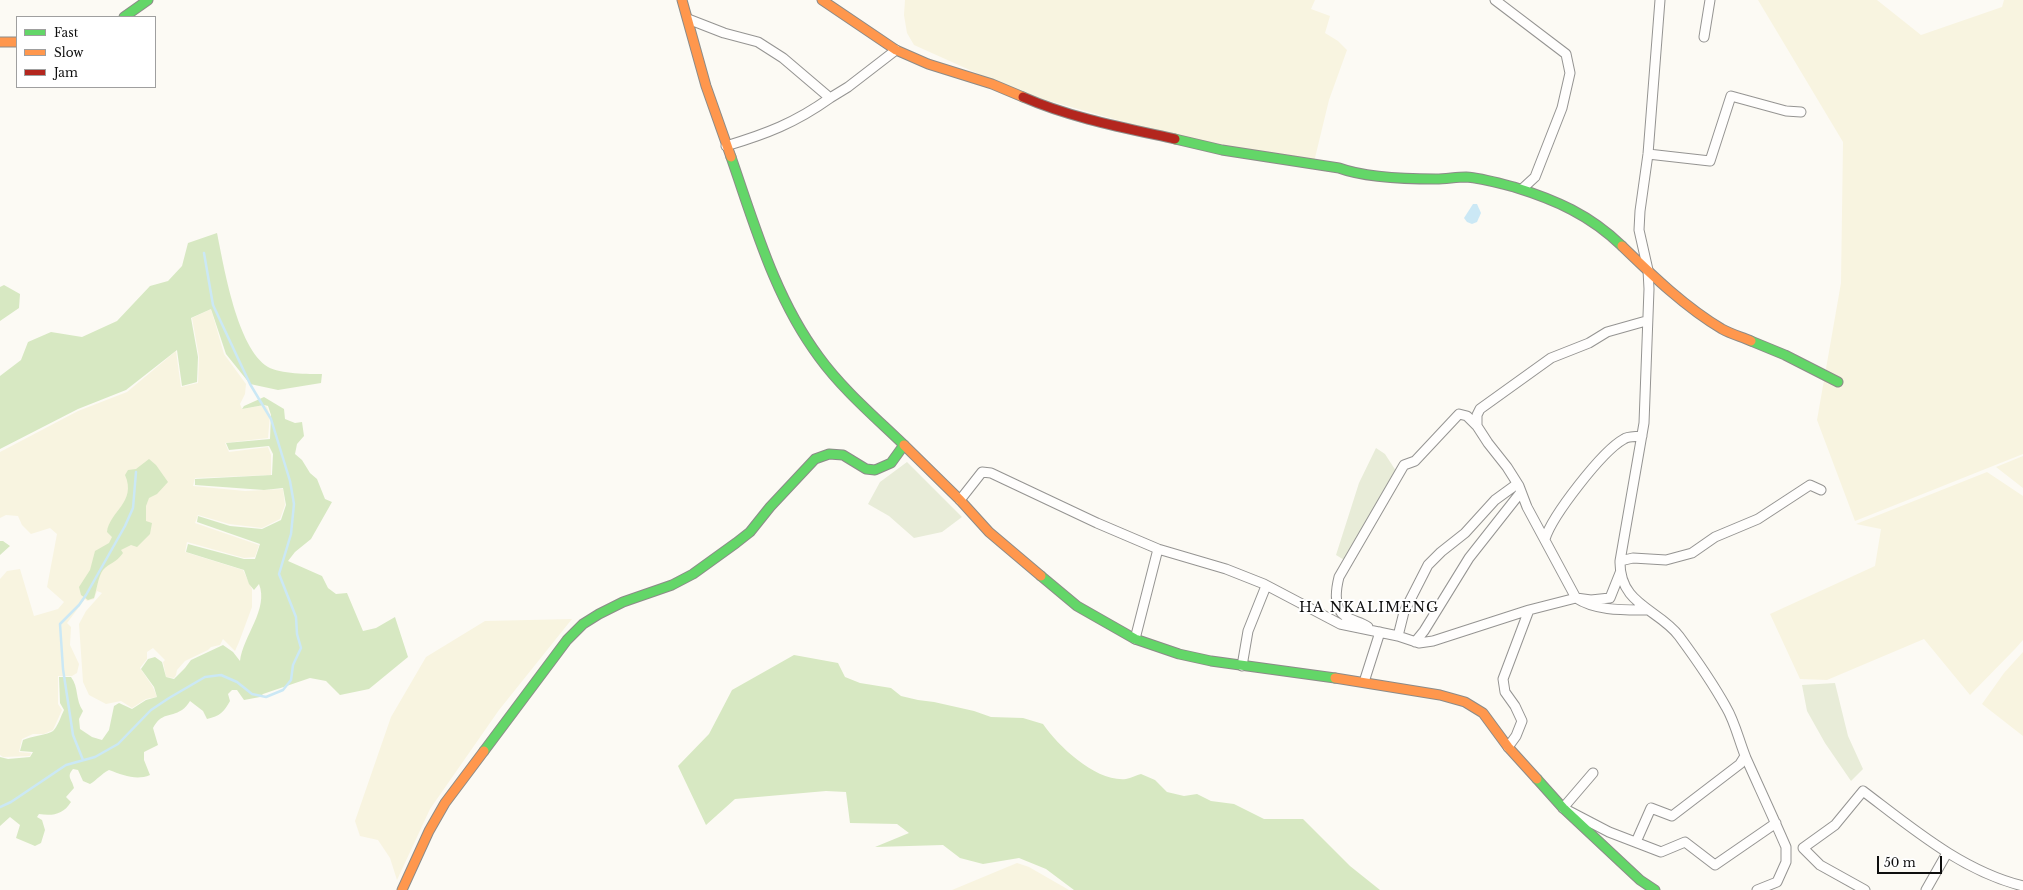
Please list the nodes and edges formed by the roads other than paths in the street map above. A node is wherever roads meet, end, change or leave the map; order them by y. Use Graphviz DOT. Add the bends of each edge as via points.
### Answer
graph roads {
  1 [pos="148,0"];
  2 [pos="682,0"];
  3 [pos="822,0"];
  4 [pos="1495,0"];
  5 [pos="1660,0"];
  6 [pos="1710,0"];
  7 [pos="125,16"];
  8 [pos="688,19"];
  9 [pos="1704,37"];
  10 [pos="0,42"];
  11 [pos="16,42"];
  12 [pos="896,50"];
  13 [pos="830,98"];
  14 [pos="1801,112"];
  15 [pos="726,146"];
  16 [pos="1648,154"];
  17 [pos="1522,190"];
  18 [pos="1648,270"];
  19 [pos="1646,321"];
  20 [pos="1838,382"];
  21 [pos="1477,426"];
  22 [pos="1642,436"];
  23 [pos="904,445"];
  24 [pos="1519,488"];
  25 [pos="1820,490"];
  26 [pos="960,500"];
  27 [pos="1545,539"];
  28 [pos="1158,549"];
  29 [pos="1620,561"];
  30 [pos="1620,573"];
  31 [pos="1266,586"];
  32 [pos="1576,598"];
  33 [pos="1529,610"];
  34 [pos="1646,610"];
  35 [pos="1378,632"];
  36 [pos="1398,636"];
  37 [pos="1135,639"];
  38 [pos="1415,642"];
  39 [pos="1242,666"];
  40 [pos="1364,682"];
  41 [pos="1508,747"];
  42 [pos="1746,756"];
  43 [pos="1594,773"];
  44 [pos="1563,808"];
  45 [pos="1776,823"];
  46 [pos="1636,842"];
  47 [pos="1947,853"];
  48 [pos="2023,886"];
  49 [pos="402,890"];
  50 [pos="1655,890"];
  51 [pos="1757,890"];
  52 [pos="1865,890"];
  53 [pos="1926,890"];
  1 -- 7 [label="main road"];
  2 -- 8 [label="main road"];
  3 -- 12 [label="main road"];
  4 -- 17 [label="street" via="1566,54 1570,72 1562,108 1535,177"];
  5 -- 16 [label="street"];
  6 -- 9 [label="street"];
  8 -- 13 [label="street" via="758,42 783,58"];
  8 -- 15 [label="main road"];
  10 -- 11 [label="main road"];
  12 -- 13 [label="street"];
  12 -- 17 [label="main road" via="928,64 992,84 1039,104 1122,127 1222,150 1339,168 1353,173 1434,179 1466,177 1493,181"];
  13 -- 15 [label="street" via="805,116 767,133"];
  14 -- 16 [label="street" via="1786,111 1731,96 1710,161"];
  15 -- 23 [label="main road" via="762,247 782,295 798,323 819,357 850,393"];
  16 -- 18 [label="street" via="1639,230"];
  17 -- 18 [label="main road" via="1544,196 1576,210 1605,229"];
  18 -- 19 [label="street"];
  18 -- 20 [label="main road" via="1704,318 1724,330 1785,355"];
  19 -- 21 [label="street" via="1607,332 1589,343 1551,358 1480,409"];
  19 -- 22 [label="street"];
  21 -- 24 [label="street"];
  21 -- 35 [label="street" via="1467,416 1459,414 1426,451 1415,461 1404,466 1339,577 1336,592 1343,615"];
  22 -- 27 [label="street" via="1624,438 1595,465 1555,519"];
  22 -- 29 [label="street"];
  23 -- 26 [label="main road"];
  23 -- 49 [label="main road" via="891,463 875,470 866,469 843,455 829,454 815,459 750,532 693,574 672,585 623,602 583,624 562,646 445,803"];
  24 -- 27 [label="street"];
  24 -- 36 [label="street" via="1495,500 1465,533 1428,565 1404,612"];
  24 -- 38 [label="street" via="1469,558"];
  25 -- 29 [label="street" via="1810,485 1758,519 1719,535 1700,549 1681,557 1666,560 1633,558"];
  26 -- 28 [label="street" via="982,472 991,473"];
  26 -- 37 [label="main road" via="989,532 1077,606"];
  27 -- 32 [label="street"];
  28 -- 31 [label="street" via="1226,569"];
  28 -- 37 [label="street"];
  29 -- 30 [label="street"];
  30 -- 32 [label="street" via="1610,598"];
  30 -- 34 [label="street" via="1628,590"];
  31 -- 35 [label="street" via="1340,624"];
  31 -- 39 [label="street" via="1248,631"];
  32 -- 33 [label="street"];
  32 -- 34 [label="street" via="1584,603 1611,609"];
  33 -- 38 [label="street" via="1433,641"];
  33 -- 41 [label="street" via="1503,679 1505,692 1522,721"];
  34 -- 42 [label="street" via="1678,634 1706,673 1726,706"];
  35 -- 36 [label="street"];
  35 -- 40 [label="street"];
  36 -- 38 [label="street"];
  37 -- 39 [label="main road" via="1179,654"];
  39 -- 40 [label="main road"];
  40 -- 41 [label="main road" via="1440,695 1465,702 1483,713"];
  41 -- 44 [label="main road"];
  42 -- 45 [label="street"];
  42 -- 46 [label="street" via="1740,764 1672,816 1651,808"];
  43 -- 44 [label="street"];
  44 -- 46 [label="street" via="1609,832"];
  44 -- 50 [label="main road" via="1640,880"];
  45 -- 46 [label="street" via="1715,865 1684,842 1661,852"];
  45 -- 51 [label="street" via="1786,846 1786,862 1777,882"];
  47 -- 48 [label="street" via="2004,881"];
  47 -- 52 [label="street" via="1863,791 1836,825 1803,848 1820,865"];
  47 -- 53 [label="street"];
}
